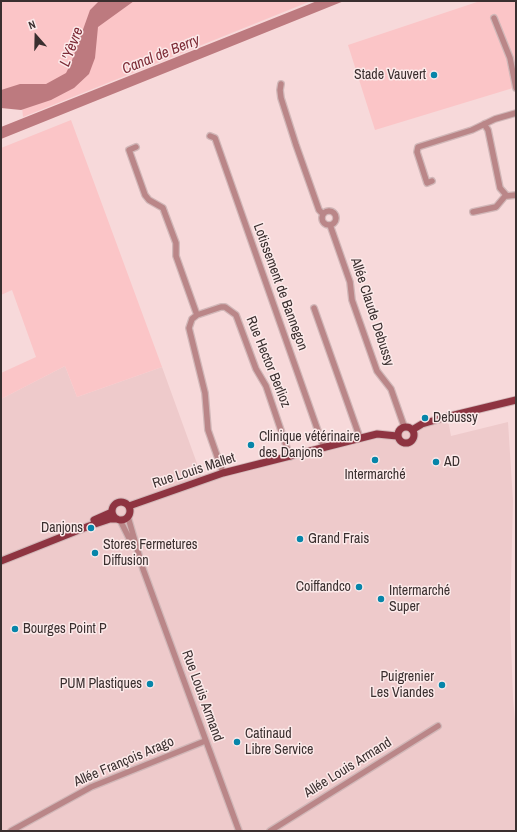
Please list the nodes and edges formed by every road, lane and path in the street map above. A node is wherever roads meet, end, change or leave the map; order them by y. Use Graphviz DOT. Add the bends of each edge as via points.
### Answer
graph roads {
  1 [pos="494,18"];
  2 [pos="281,84"];
  3 [pos="516,88"];
  4 [pos="516,113"];
  5 [pos="484,124"];
  6 [pos="210,136"];
  7 [pos="136,147"];
  8 [pos="432,182"];
  9 [pos="506,195"];
  10 [pos="516,195"];
  11 [pos="473,212"];
  12 [pos="323,214"];
  13 [pos="330,225"];
  14 [pos="314,308"];
  15 [pos="197,316"];
  16 [pos="516,400"];
  17 [pos="404,426"];
  18 [pos="412,430"];
  19 [pos="397,436"];
  20 [pos="360,438"];
  21 [pos="324,448"];
  22 [pos="290,456"];
  23 [pos="223,473"];
  24 [pos="129,506"];
  25 [pos="112,512"];
  26 [pos="128,517"];
  27 [pos="118,519"];
  28 [pos="1,557"];
  29 [pos="1,561"];
  30 [pos="143,569"];
  31 [pos="438,726"];
  32 [pos="205,741"];
  33 [pos="11,831"];
  34 [pos="239,831"];
  35 [pos="270,831"];
  1 -- 3 [label="street" via="510,58"];
  2 -- 12 [label="street, Allée Claude Debussy" via="281,98 296,145 319,210"];
  4 -- 5 [label="street"];
  5 -- 8 [label="street" via="418,147 417,152 427,183"];
  5 -- 9 [label="street" via="488,130 500,188"];
  6 -- 21 [label="street, Lotissement de Bannegon" via="215,138"];
  7 -- 15 [label="street" via="129,150 145,195 163,208 176,244 176,256"];
  9 -- 10 [label="street"];
  9 -- 11 [label="street" via="496,207"];
  12 -- 13 [label="street, Allée Claude Debussy" via="323,223"];
  12 -- 13 [label="street, Allée Claude Debussy" via="328,211 334,213 335,222"];
  13 -- 17 [label="street, Allée Claude Debussy" via="350,282 352,300 377,371 391,389"];
  14 -- 20 [label="street"];
  15 -- 22 [label="street, Rue Hector Berlioz" via="221,307 236,315 256,369 266,386"];
  15 -- 23 [label="street" via="192,319 189,328 206,397 208,430"];
  16 -- 18 [label="main road" via="446,417 422,424"];
  17 -- 18 [label="main road"];
  17 -- 19 [label="main road"];
  18 -- 19 [label="main road, Rue Louis Mallet" via="414,436 410,442 403,443"];
  19 -- 20 [label="main road, Rue Louis Mallet" via="377,434"];
  20 -- 21 [label="main road, Rue Louis Mallet"];
  21 -- 22 [label="main road, Rue Louis Mallet"];
  22 -- 23 [label="main road, Rue Louis Mallet"];
  23 -- 24 [label="main road, Rue Louis Mallet"];
  24 -- 25 [label="main road, Rue Louis Mallet" via="118,502"];
  24 -- 26 [label="main road"];
  25 -- 27 [label="main road"];
  25 -- 28 [label="main road, Rue Louis Mallet"];
  26 -- 27 [label="main road"];
  26 -- 30 [label="street, Rue Louis Armand"];
  27 -- 29 [label="main road" via="89,526"];
  27 -- 30 [label="street, Rue Louis Armand"];
  30 -- 32 [label="street, Rue Louis Armand"];
  31 -- 35 [label="street, Allée Louis Armand"];
  32 -- 33 [label="street, Allée François Arago" via="91,786"];
  32 -- 34 [label="street, Rue Louis Armand"];
}
